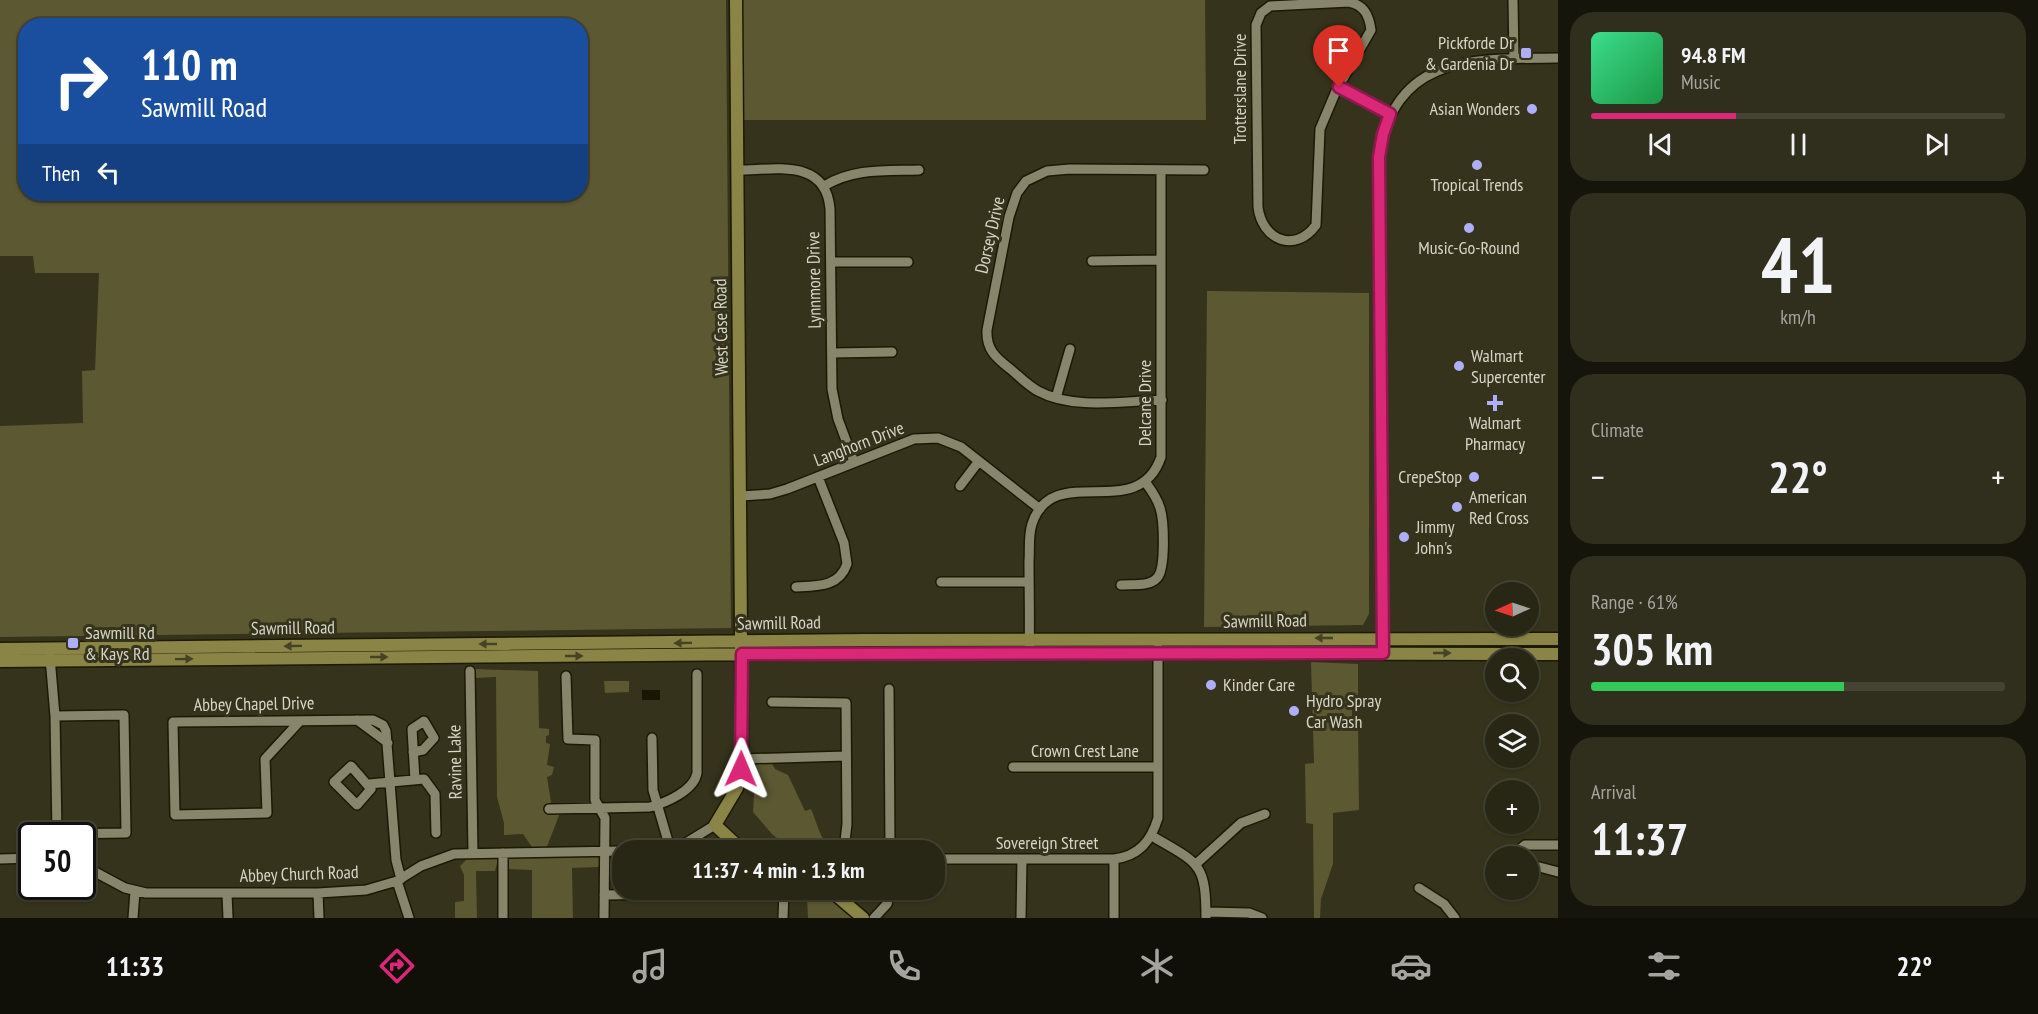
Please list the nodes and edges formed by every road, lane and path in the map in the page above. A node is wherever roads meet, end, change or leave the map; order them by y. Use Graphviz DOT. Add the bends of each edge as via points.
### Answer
graph roads {
  1 [pos="736,0"];
  2 [pos="1513,0"];
  3 [pos="1558,58"];
  4 [pos="1514,59"];
  5 [pos="1339,87"];
  6 [pos="1390,114"];
  7 [pos="738,170"];
  8 [pos="1161,170"];
  9 [pos="1204,170"];
  10 [pos="919,171"];
  11 [pos="824,186"];
  12 [pos="1161,260"];
  13 [pos="1092,261"];
  14 [pos="831,262"];
  15 [pos="908,262"];
  16 [pos="1070,348"];
  17 [pos="892,352"];
  18 [pos="832,353"];
  19 [pos="1056,398"];
  20 [pos="1162,400"];
  21 [pos="979,461"];
  22 [pos="854,462"];
  23 [pos="818,477"];
  24 [pos="1146,483"];
  25 [pos="960,486"];
  26 [pos="741,496"];
  27 [pos="1040,509"];
  28 [pos="941,582"];
  29 [pos="1029,582"];
  30 [pos="1121,585"];
  31 [pos="796,587"];
  32 [pos="1383,638"];
  33 [pos="1558,639"];
  34 [pos="1029,646"];
  35 [pos="1158,646"];
  36 [pos="742,648"];
  37 [pos="0,649"];
  38 [pos="1383,653"];
  39 [pos="1558,654"];
  40 [pos="50,655"];
  41 [pos="0,662"];
  42 [pos="470,671"];
  43 [pos="697,674"];
  44 [pos="566,676"];
  45 [pos="889,689"];
  46 [pos="772,702"];
  47 [pos="55,716"];
  48 [pos="300,721"];
  49 [pos="652,738"];
  50 [pos="413,752"];
  51 [pos="846,756"];
  52 [pos="742,759"];
  53 [pos="1013,767"];
  54 [pos="1158,767"];
  55 [pos="415,780"];
  56 [pos="391,781"];
  57 [pos="369,784"];
  58 [pos="656,806"];
  59 [pos="598,808"];
  60 [pos="549,809"];
  61 [pos="1265,814"];
  62 [pos="715,825"];
  63 [pos="436,833"];
  64 [pos="1152,836"];
  65 [pos="667,840"];
  66 [pos="691,840"];
  67 [pos="731,840"];
  68 [pos="845,840"];
  69 [pos="890,840"];
  70 [pos="1558,845"];
  71 [pos="1524,846"];
  72 [pos="605,852"];
  73 [pos="612,852"];
  74 [pos="473,853"];
  75 [pos="502,853"];
  76 [pos="18,858"];
  77 [pos="0,859"];
  78 [pos="945,859"];
  79 [pos="1022,859"];
  80 [pos="1114,859"];
  81 [pos="1196,864"];
  82 [pos="1539,867"];
  83 [pos="96,872"];
  84 [pos="1558,872"];
  85 [pos="399,880"];
  86 [pos="1419,888"];
  87 [pos="135,891"];
  88 [pos="318,893"];
  89 [pos="227,894"];
  90 [pos="604,895"];
  91 [pos="612,895"];
  92 [pos="784,900"];
  93 [pos="842,900"];
  94 [pos="888,900"];
  95 [pos="1206,915"];
  96 [pos="133,918"];
  97 [pos="228,918"];
  98 [pos="319,918"];
  99 [pos="409,918"];
  100 [pos="503,918"];
  101 [pos="604,918"];
  102 [pos="783,918"];
  103 [pos="863,918"];
  104 [pos="874,918"];
  105 [pos="1022,918"];
  106 [pos="1114,918"];
  107 [pos="1262,918"];
  108 [pos="1455,918"];
  1 -- 7 [label="main road, West Case Road"];
  2 -- 4 [label="street"];
  3 -- 4 [label="street"];
  4 -- 6 [label="street" via="1463,62 1433,72 1401,98"];
  5 -- 5 [label="street, Trotterslane Drive" via="1371,30 1361,6 1349,2 1282,4 1261,13 1256,36 1258,207 1267,232 1290,240 1310,233 1316,225 1320,129"];
  5 -- 6 [label="street"];
  6 -- 32 [label="street" via="1379,157"];
  7 -- 11 [label="street" via="801,171"];
  7 -- 26 [label="main road, West Case Road"];
  8 -- 9 [label="street, Dorsey Drive"];
  8 -- 12 [label="street, Delcane Drive"];
  8 -- 19 [label="street, Dorsey Drive" via="1047,171 1019,188 1009,217 987,330 990,350 1037,390"];
  10 -- 11 [label="street" via="859,172"];
  11 -- 14 [label="street, Lynnmore Drive" via="830,203"];
  12 -- 13 [label="street"];
  12 -- 20 [label="street, Delcane Drive"];
  14 -- 15 [label="street"];
  14 -- 18 [label="street, Lynnmore Drive"];
  16 -- 19 [label="street"];
  17 -- 18 [label="street"];
  18 -- 22 [label="street, Lynnmore Drive" via="834,405"];
  19 -- 20 [label="street"];
  20 -- 24 [label="street, Delcane Drive" via="1161,457"];
  21 -- 22 [label="street, Langhorn Drive" via="954,443 926,438"];
  21 -- 25 [label="street"];
  21 -- 27 [label="street, Langhorn Drive"];
  22 -- 23 [label="street, Langhorn Drive"];
  23 -- 26 [label="street, Langhorn Drive" via="778,492"];
  23 -- 31 [label="street" via="844,543 847,564 834,582"];
  24 -- 27 [label="street" via="1120,491 1061,494"];
  24 -- 30 [label="street" via="1161,515 1161,570 1149,583"];
  26 -- 36 [label="main road, West Case Road"];
  27 -- 29 [label="street" via="1030,534"];
  28 -- 29 [label="street"];
  29 -- 34 [label="street"];
  32 -- 33 [label="main road, Sawmill Road"];
  32 -- 35 [label="main road, Sawmill Road, one-way"];
  32 -- 38 [label="street"];
  34 -- 35 [label="main road, Sawmill Road"];
  34 -- 36 [label="main road, Sawmill Road"];
  35 -- 38 [label="main road, Sawmill Road"];
  35 -- 54 [label="street"];
  36 -- 40 [label="main road, Sawmill Road"];
  36 -- 52 [label="main road"];
  37 -- 40 [label="main road, Sawmill Road"];
  38 -- 39 [label="main road, Sawmill Road, one-way"];
  40 -- 41 [label="main road, Sawmill Road"];
  40 -- 47 [label="street"];
  42 -- 74 [label="street, Ravine Lake"];
  43 -- 58 [label="street" via="696,777 675,796"];
  44 -- 59 [label="street" via="568,739 595,740"];
  45 -- 69 [label="street"];
  46 -- 51 [label="street" via="846,703"];
  47 -- 47 [label="street" via="124,715 126,833 57,834"];
  48 -- 48 [label="street, Abbey Chapel Drive" via="265,759 267,813 175,815 173,722"];
  48 -- 56 [label="street, Abbey Chapel Drive" via="378,722 385,728"];
  49 -- 58 [label="street"];
  50 -- 55 [label="street"];
  51 -- 52 [label="street"];
  51 -- 68 [label="street"];
  52 -- 62 [label="main road" via="737,788"];
  53 -- 54 [label="street, Crown Crest Lane"];
  54 -- 64 [label="street" via="1158,818"];
  55 -- 56 [label="street"];
  55 -- 63 [label="street" via="424,779 435,794"];
  56 -- 57 [label="street"];
  56 -- 85 [label="street, Abbey Chapel Drive"];
  58 -- 59 [label="street"];
  58 -- 65 [label="street"];
  59 -- 60 [label="street"];
  59 -- 72 [label="street" via="605,818"];
  61 -- 81 [label="street" via="1241,823"];
  62 -- 66 [label="street"];
  62 -- 67 [label="main road"];
  64 -- 80 [label="street, Sovereign Street" via="1138,850"];
  64 -- 81 [label="street"];
  70 -- 71 [label="street"];
  72 -- 73 [label="street, Abbey Church Road"];
  72 -- 75 [label="street, Abbey Church Road"];
  72 -- 90 [label="street"];
  74 -- 75 [label="street, Abbey Church Road"];
  74 -- 85 [label="street, Abbey Church Road" via="439,858"];
  75 -- 100 [label="street"];
  76 -- 77 [label="street"];
  78 -- 79 [label="street, Sovereign Street"];
  79 -- 80 [label="street, Sovereign Street"];
  79 -- 105 [label="street"];
  80 -- 106 [label="street"];
  81 -- 95 [label="street" via="1204,878"];
  82 -- 84 [label="street"];
  83 -- 87 [label="street, Abbey Church Road"];
  85 -- 88 [label="street, Abbey Church Road" via="366,890"];
  85 -- 99 [label="street, Abbey Chapel Drive"];
  86 -- 108 [label="street" via="1444,904"];
  87 -- 89 [label="street, Abbey Church Road"];
  87 -- 96 [label="street"];
  88 -- 89 [label="street, Abbey Church Road"];
  88 -- 98 [label="street"];
  89 -- 97 [label="street"];
  90 -- 91 [label="street"];
  90 -- 101 [label="street"];
  92 -- 102 [label="street"];
  93 -- 103 [label="main road"];
  94 -- 104 [label="street"];
  95 -- 107 [label="street" via="1249,913"];
}
